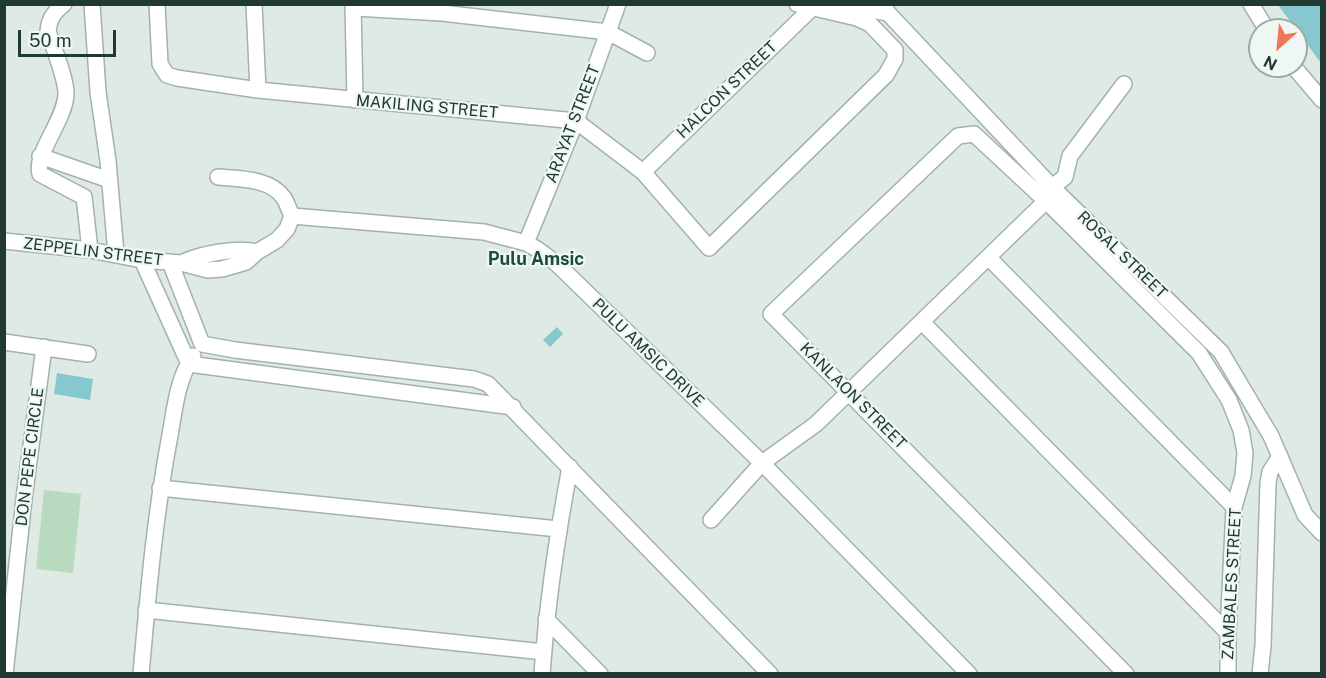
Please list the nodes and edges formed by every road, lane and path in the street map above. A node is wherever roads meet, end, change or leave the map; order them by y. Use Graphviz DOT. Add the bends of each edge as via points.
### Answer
graph roads {
  1 [pos="64,4"];
  2 [pos="92,4"];
  3 [pos="157,4"];
  4 [pos="254,4"];
  5 [pos="618,4"];
  6 [pos="839,4"];
  7 [pos="1251,4"];
  8 [pos="353,6"];
  9 [pos="804,7"];
  10 [pos="442,9"];
  11 [pos="886,9"];
  12 [pos="1260,18"];
  13 [pos="608,33"];
  14 [pos="647,53"];
  15 [pos="1303,78"];
  16 [pos="1124,84"];
  17 [pos="258,90"];
  18 [pos="355,100"];
  19 [pos="1322,100"];
  20 [pos="576,121"];
  21 [pos="974,134"];
  22 [pos="40,156"];
  23 [pos="643,172"];
  24 [pos="218,177"];
  25 [pos="109,180"];
  26 [pos="1049,194"];
  27 [pos="292,216"];
  28 [pos="4,241"];
  29 [pos="526,243"];
  30 [pos="90,250"];
  31 [pos="116,254"];
  32 [pos="989,258"];
  33 [pos="142,260"];
  34 [pos="176,262"];
  35 [pos="190,313"];
  36 [pos="922,322"];
  37 [pos="171,324"];
  38 [pos="4,342"];
  39 [pos="202,344"];
  40 [pos="44,347"];
  41 [pos="88,354"];
  42 [pos="189,364"];
  43 [pos="849,392"];
  44 [pos="513,407"];
  45 [pos="1280,456"];
  46 [pos="762,463"];
  47 [pos="570,467"];
  48 [pos="160,488"];
  49 [pos="1234,507"];
  50 [pos="711,520"];
  51 [pos="558,529"];
  52 [pos="1322,533"];
  53 [pos="146,610"];
  54 [pos="546,619"];
  55 [pos="1228,633"];
  56 [pos="544,652"];
  57 [pos="5,674"];
  58 [pos="141,674"];
  59 [pos="542,674"];
  60 [pos="600,674"];
  61 [pos="770,674"];
  62 [pos="969,674"];
  63 [pos="1126,674"];
  64 [pos="1228,674"];
  65 [pos="1260,674"];
  1 -- 22 [label="street" via="54,13 48,31 67,92 61,118"];
  2 -- 25 [label="street"];
  3 -- 17 [label="street, MAKILING STREET" via="160,64 167,75"];
  4 -- 17 [label="street"];
  5 -- 13 [label="street, ARAYAT STREET"];
  6 -- 11 [label="street"];
  7 -- 12 [label="street"];
  8 -- 10 [label="street"];
  8 -- 18 [label="street"];
  9 -- 23 [label="street, HALCON STREET"];
  9 -- 23 [label="street" via="870,24 895,50 895,59 886,75 709,248"];
  10 -- 13 [label="street"];
  11 -- 26 [label="street, ROSAL STREET"];
  13 -- 14 [label="street"];
  13 -- 20 [label="street, ARAYAT STREET"];
  15 -- 19 [label="street"];
  16 -- 26 [label="street" via="1070,156 1065,177"];
  17 -- 18 [label="street, MAKILING STREET"];
  18 -- 20 [label="street, MAKILING STREET"];
  20 -- 23 [label="street"];
  20 -- 29 [label="street, ARAYAT STREET"];
  21 -- 26 [label="street, ZAMBALES STREET"];
  21 -- 43 [label="street, KANLAON STREET" via="958,136 771,314"];
  22 -- 25 [label="street"];
  22 -- 30 [label="street" via="40,174 84,197"];
  24 -- 27 [label="street" via="269,184 284,198"];
  25 -- 31 [label="street"];
  26 -- 32 [label="street"];
  26 -- 45 [label="street, ROSAL STREET" via="1221,352"];
  26 -- 49 [label="street, ZAMBALES STREET" via="1199,353 1228,400 1241,430 1245,453"];
  27 -- 29 [label="street, PULU AMSIC DRIVE" via="484,232"];
  27 -- 34 [label="street, ZEPPELIN STREET" via="277,240 246,262 222,270"];
  28 -- 30 [label="street, ZEPPELIN STREET"];
  29 -- 46 [label="street, PULU AMSIC DRIVE" via="556,263"];
  30 -- 31 [label="street, ZEPPELIN STREET"];
  31 -- 33 [label="street, ZEPPELIN STREET"];
  32 -- 36 [label="street"];
  32 -- 49 [label="street"];
  33 -- 34 [label="street, ZEPPELIN STREET"];
  33 -- 37 [label="street"];
  34 -- 35 [label="street"];
  35 -- 37 [label="street"];
  35 -- 39 [label="street"];
  36 -- 43 [label="street"];
  36 -- 55 [label="street"];
  37 -- 42 [label="street"];
  38 -- 40 [label="street"];
  39 -- 42 [label="street"];
  39 -- 44 [label="street" via="474,379 488,384"];
  40 -- 41 [label="street"];
  40 -- 57 [label="street, DON PEPE CIRCLE"];
  42 -- 44 [label="street"];
  42 -- 48 [label="street" via="181,379"];
  43 -- 46 [label="street" via="816,424"];
  43 -- 63 [label="street, KANLAON STREET"];
  44 -- 47 [label="street"];
  45 -- 52 [label="street, ROSAL STREET" via="1305,515"];
  45 -- 65 [label="street" via="1268,483"];
  46 -- 50 [label="street"];
  46 -- 62 [label="street, PULU AMSIC DRIVE"];
  47 -- 51 [label="street"];
  47 -- 61 [label="street"];
  48 -- 51 [label="street"];
  48 -- 53 [label="street"];
  49 -- 55 [label="street, ZAMBALES STREET"];
  51 -- 54 [label="street"];
  53 -- 56 [label="street"];
  53 -- 58 [label="street"];
  54 -- 56 [label="street"];
  54 -- 60 [label="street"];
  55 -- 64 [label="street, ZAMBALES STREET"];
  56 -- 59 [label="street"];
}
